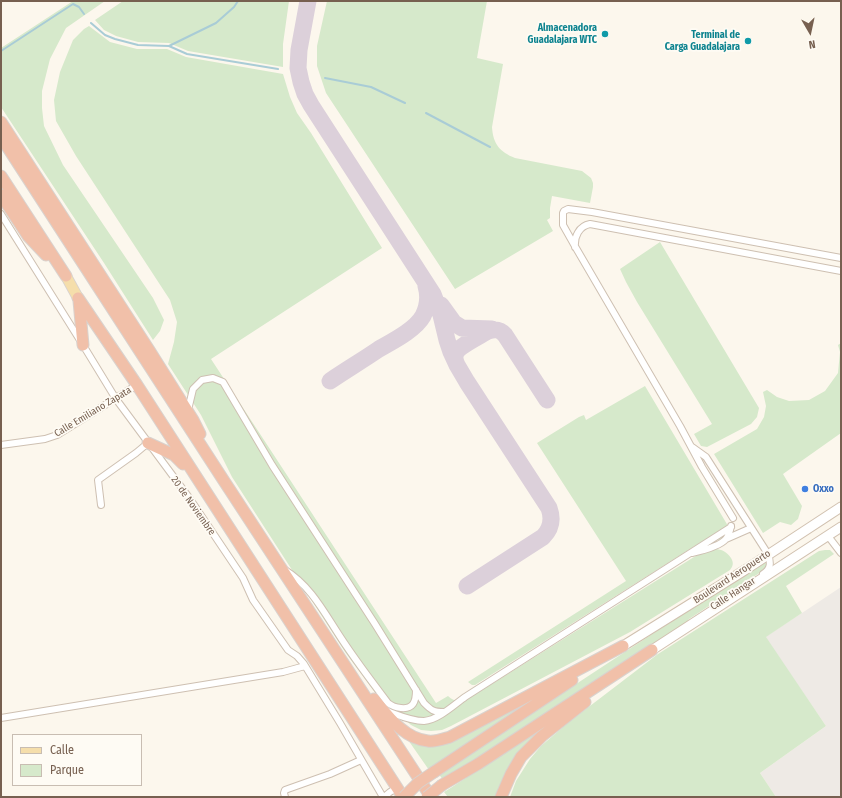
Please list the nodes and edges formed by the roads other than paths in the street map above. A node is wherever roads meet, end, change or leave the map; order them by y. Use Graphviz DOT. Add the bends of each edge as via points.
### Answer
graph roads {
  1 [pos="1,122"];
  2 [pos="1,137"];
  3 [pos="1,176"];
  4 [pos="1,196"];
  5 [pos="1,214"];
  6 [pos="576,248"];
  7 [pos="841,258"];
  8 [pos="841,271"];
  9 [pos="66,276"];
  10 [pos="78,298"];
  11 [pos="84,345"];
  12 [pos="137,385"];
  13 [pos="116,399"];
  14 [pos="188,410"];
  15 [pos="148,443"];
  16 [pos="1,445"];
  17 [pos="691,446"];
  18 [pos="198,480"];
  19 [pos="224,481"];
  20 [pos="101,505"];
  21 [pos="738,507"];
  22 [pos="841,507"];
  23 [pos="733,518"];
  24 [pos="731,527"];
  25 [pos="841,527"];
  26 [pos="751,528"];
  27 [pos="828,536"];
  28 [pos="726,539"];
  29 [pos="841,553"];
  30 [pos="768,554"];
  31 [pos="687,555"];
  32 [pos="280,567"];
  33 [pos="686,627"];
  34 [pos="623,646"];
  35 [pos="652,650"];
  36 [pos="339,657"];
  37 [pos="305,666"];
  38 [pos="416,690"];
  39 [pos="383,710"];
  40 [pos="444,712"];
  41 [pos="1,718"];
  42 [pos="361,760"];
  43 [pos="402,794"];
  44 [pos="285,797"];
  45 [pos="384,797"];
  46 [pos="427,797"];
  47 [pos="431,797"];
  48 [pos="501,797"];
  1 -- 14 [label="highway"];
  2 -- 19 [label="highway"];
  3 -- 9 [label="highway"];
  4 -- 9 [label="highway" via="28,236"];
  5 -- 11 [label="street, 20 de Noviembre"];
  6 -- 7 [label="street" via="563,225 563,213 568,209"];
  6 -- 8 [label="street" via="579,230 590,224"];
  6 -- 17 [label="street"];
  9 -- 10 [label="main road"];
  10 -- 11 [label="highway"];
  10 -- 12 [label="highway"];
  11 -- 13 [label="street, 20 de Noviembre"];
  12 -- 13 [label="street, Calle Emiliano Zapata"];
  12 -- 18 [label="highway"];
  13 -- 15 [label="street, 20 de Noviembre"];
  13 -- 16 [label="street, Calle Emiliano Zapata" via="57,436"];
  14 -- 19 [label="highway"];
  14 -- 38 [label="street" via="193,389 202,380 213,378 223,382 272,465"];
  15 -- 18 [label="highway" via="174,455"];
  15 -- 20 [label="street" via="98,480"];
  15 -- 37 [label="street, 20 de Noviembre" via="190,499 243,578 253,600 288,650"];
  17 -- 21 [label="street" via="706,457"];
  17 -- 23 [label="street"];
  18 -- 43 [label="highway"];
  19 -- 32 [label="highway"];
  21 -- 23 [label="street"];
  21 -- 26 [label="street"];
  22 -- 30 [label="street, Boulevard Aeropuerto"];
  23 -- 24 [label="street"];
  24 -- 28 [label="street"];
  24 -- 31 [label="street"];
  25 -- 27 [label="street, Boulevard Aeropuerto"];
  26 -- 28 [label="street"];
  26 -- 30 [label="street"];
  27 -- 29 [label="street"];
  27 -- 33 [label="street, Boulevard Aeropuerto"];
  28 -- 31 [label="street" via="715,546"];
  30 -- 33 [label="street, Calle Hangar" via="768,571"];
  30 -- 34 [label="street, Boulevard Aeropuerto"];
  31 -- 40 [label="street" via="465,696"];
  32 -- 36 [label="highway"];
  32 -- 38 [label="street" via="305,586 388,703 398,708 407,708 416,699"];
  33 -- 35 [label="street, Boulevard Aeropuerto"];
  34 -- 39 [label="highway" via="440,740 418,739 406,733"];
  34 -- 43 [label="highway, bridge"];
  35 -- 46 [label="highway, bridge"];
  35 -- 48 [label="highway" via="542,736 521,757"];
  36 -- 39 [label="highway"];
  36 -- 47 [label="highway"];
  37 -- 41 [label="street" via="283,672"];
  37 -- 42 [label="street, 20 de Noviembre"];
  38 -- 40 [label="street" via="430,709"];
  39 -- 40 [label="street" via="425,721"];
  42 -- 44 [label="street" via="285,790"];
  42 -- 45 [label="street, 20 de Noviembre"];
  43 -- 45 [label="street" via="390,792"];
}
